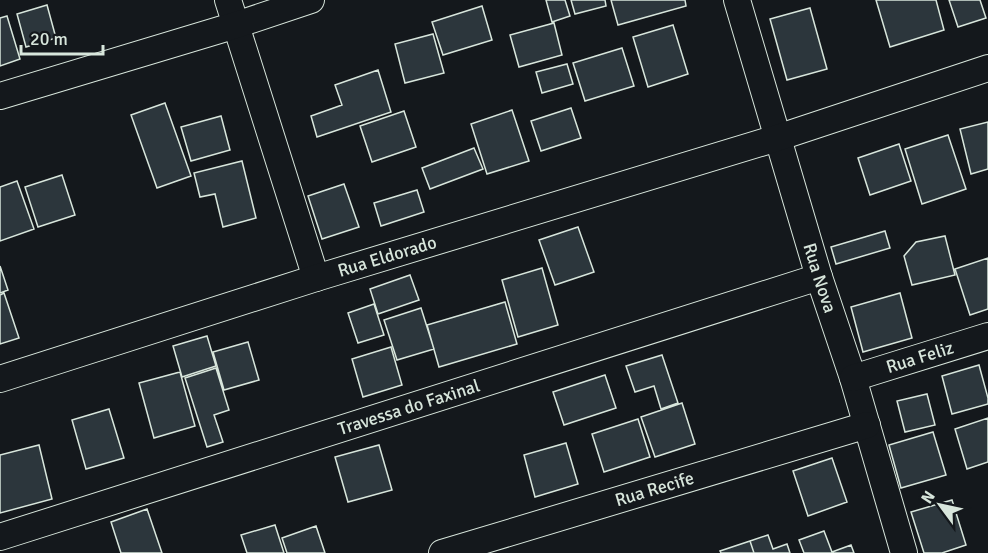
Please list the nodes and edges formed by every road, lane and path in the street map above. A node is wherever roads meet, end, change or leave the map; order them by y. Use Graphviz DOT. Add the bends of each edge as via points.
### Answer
graph roads {
  1 [pos="228,0"];
  2 [pos="311,0"];
  3 [pos="737,0"];
  4 [pos="236,25"];
  5 [pos="988,68"];
  6 [pos="0,96"];
  7 [pos="777,138"];
  8 [pos="819,277"];
  9 [pos="316,278"];
  10 [pos="988,336"];
  11 [pos="854,378"];
  12 [pos="0,380"];
  13 [pos="867,425"];
  14 [pos="0,540"];
  15 [pos="4,553"];
  16 [pos="442,553"];
  17 [pos="904,553"];
  1 -- 4 [label="street"];
  2 -- 4 [label="street"];
  3 -- 7 [label="street, Rua Nova"];
  4 -- 6 [label="street"];
  4 -- 9 [label="street"];
  5 -- 7 [label="street, Rua Eldorado"];
  7 -- 8 [label="street, Rua Nova"];
  7 -- 9 [label="street, Rua Eldorado"];
  8 -- 11 [label="street, Rua Nova"];
  8 -- 14 [label="street, Travessa do Faxinal"];
  9 -- 12 [label="street, Rua Eldorado"];
  10 -- 11 [label="street, Rua Feliz"];
  11 -- 13 [label="street, Rua Nova"];
  13 -- 16 [label="street, Rua Recife"];
  13 -- 17 [label="street, Rua Nova"];
  14 -- 15 [label="street"];
}
